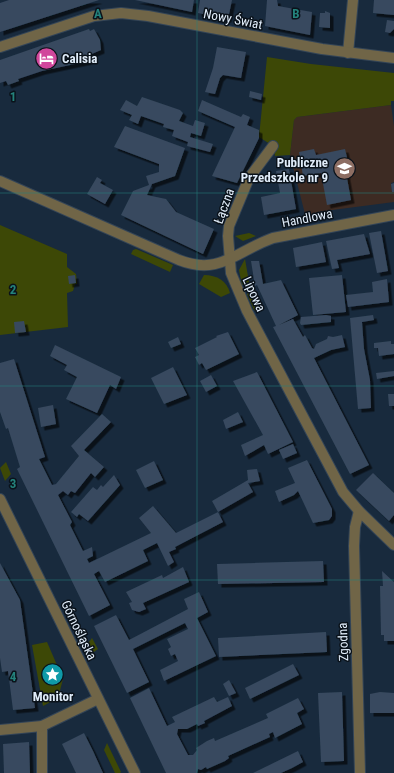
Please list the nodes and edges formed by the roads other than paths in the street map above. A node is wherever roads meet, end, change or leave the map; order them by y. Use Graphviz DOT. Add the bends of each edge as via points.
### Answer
graph roads {
  1 [pos="353,0"];
  2 [pos="0,47"];
  3 [pos="348,53"];
  4 [pos="394,58"];
  5 [pos="273,146"];
  6 [pos="0,181"];
  7 [pos="394,215"];
  8 [pos="229,259"];
  9 [pos="0,499"];
  10 [pos="359,511"];
  11 [pos="394,545"];
  12 [pos="98,699"];
  13 [pos="42,726"];
  14 [pos="0,730"];
  15 [pos="42,773"];
  16 [pos="134,773"];
  17 [pos="360,773"];
  1 -- 3 [label="street"];
  2 -- 3 [label="street, Nowy Świat" via="94,16 121,13"];
  3 -- 4 [label="street, Nowy Świat"];
  5 -- 8 [label="street, Łączna" via="249,178 232,216 228,236"];
  6 -- 8 [label="street" via="188,264 209,266"];
  7 -- 8 [label="street, Handlowa" via="277,237"];
  8 -- 10 [label="street, Lipowa" via="232,279 250,318 331,471"];
  9 -- 12 [label="street, Górnośląska"];
  10 -- 11 [label="street, Lipowa"];
  10 -- 17 [label="street, Zgodna" via="354,546"];
  12 -- 13 [label="street"];
  12 -- 16 [label="street, Górnośląska"];
  13 -- 14 [label="street"];
  13 -- 15 [label="street"];
}
